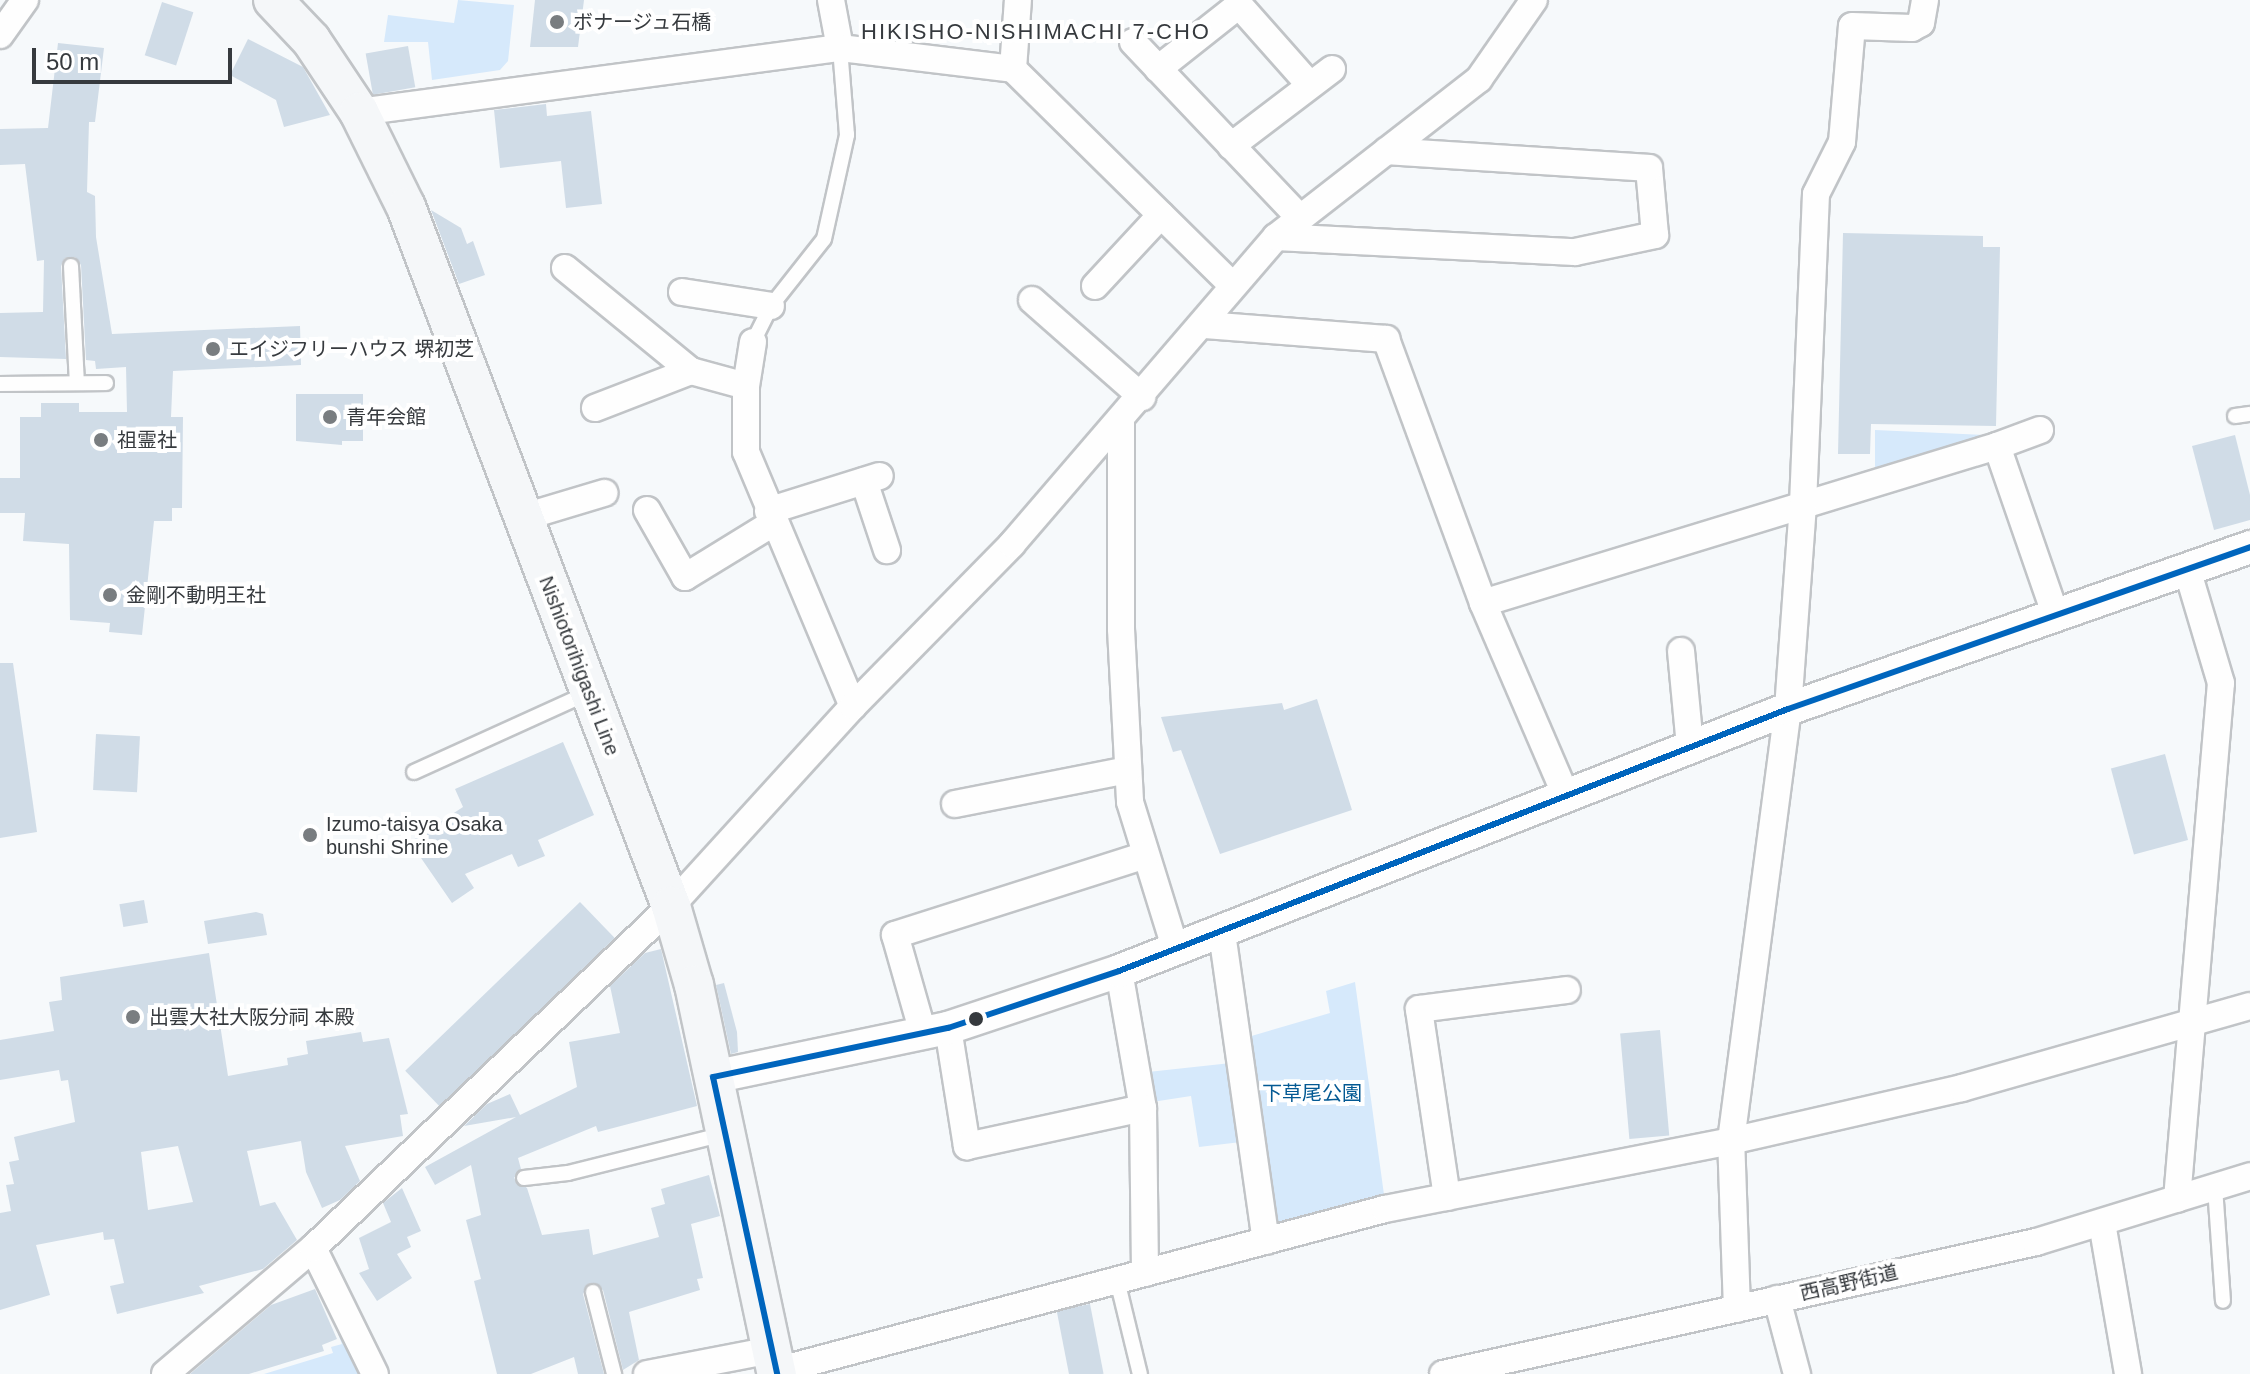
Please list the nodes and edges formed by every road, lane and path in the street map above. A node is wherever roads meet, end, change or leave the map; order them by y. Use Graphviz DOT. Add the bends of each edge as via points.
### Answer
graph roads {
  1 [pos="25,0"];
  2 [pos="273,0"];
  3 [pos="831,0"];
  4 [pos="1018,0"];
  5 [pos="1925,0"];
  6 [pos="1522,3"];
  7 [pos="0,35"];
  8 [pos="1133,42"];
  9 [pos="840,48"];
  10 [pos="1013,69"];
  11 [pos="1158,69"];
  12 [pos="1332,69"];
  13 [pos="1310,85"];
  14 [pos="359,112"];
  15 [pos="1231,146"];
  16 [pos="1387,151"];
  17 [pos="1161,215"];
  18 [pos="1300,218"];
  19 [pos="1276,237"];
  20 [pos="71,266"];
  21 [pos="565,268"];
  22 [pos="1231,284"];
  23 [pos="1095,286"];
  24 [pos="682,292"];
  25 [pos="1032,300"];
  26 [pos="771,306"];
  27 [pos="1205,325"];
  28 [pos="753,342"];
  29 [pos="691,371"];
  30 [pos="77,383"];
  31 [pos="106,383"];
  32 [pos="0,384"];
  33 [pos="746,386"];
  34 [pos="1142,397"];
  35 [pos="595,408"];
  36 [pos="1121,421"];
  37 [pos="2040,430"];
  38 [pos="1997,446"];
  39 [pos="604,493"];
  40 [pos="1803,504"];
  41 [pos="647,510"];
  42 [pos="524,517"];
  43 [pos="770,517"];
  44 [pos="2250,547"];
  45 [pos="887,550"];
  46 [pos="2187,569"];
  47 [pos="1483,603"];
  48 [pos="2056,616"];
  49 [pos="1681,651"];
  50 [pos="588,693"];
  51 [pos="853,706"];
  52 [pos="1788,709"];
  53 [pos="1690,747"];
  54 [pos="1128,770"];
  55 [pos="414,772"];
  56 [pos="1566,796"];
  57 [pos="955,804"];
  58 [pos="1146,855"];
  59 [pos="671,906"];
  60 [pos="1222,933"];
  61 [pos="1176,951"];
  62 [pos="1119,971"];
  63 [pos="1567,990"];
  64 [pos="2250,1006"];
  65 [pos="2192,1025"];
  66 [pos="936,1030"];
  67 [pos="713,1077"];
  68 [pos="1143,1108"];
  69 [pos="726,1134"];
  70 [pos="1731,1141"];
  71 [pos="2250,1176"];
  72 [pos="524,1178"];
  73 [pos="2215,1187"];
  74 [pos="1447,1197"];
  75 [pos="2177,1199"];
  76 [pos="2102,1223"];
  77 [pos="1266,1241"];
  78 [pos="313,1248"];
  79 [pos="1145,1273"];
  80 [pos="1117,1280"];
  81 [pos="593,1292"];
  82 [pos="1777,1299"];
  83 [pos="2223,1301"];
  84 [pos="1737,1309"];
  85 [pos="775,1365"];
  86 [pos="165,1374"];
  87 [pos="375,1374"];
  88 [pos="614,1374"];
  89 [pos="647,1374"];
  90 [pos="1140,1374"];
  91 [pos="1443,1374"];
  92 [pos="1797,1374"];
  93 [pos="2128,1374"];
  1 -- 7 [label="street"];
  2 -- 14 [label="main road, Nishiotorihigashi Line" via="311,40"];
  3 -- 9 [label="street"];
  4 -- 10 [label="street"];
  5 -- 40 [label="street" via="1921,23 1912,28 1852,26 1848,39 1842,142 1816,194"];
  6 -- 16 [label="street" via="1479,79"];
  8 -- 11 [label="street"];
  9 -- 10 [label="street"];
  9 -- 14 [label="street"];
  9 -- 26 [label="lane" via="847,135 824,239"];
  10 -- 17 [label="street"];
  11 -- 13 [label="street" via="1239,5"];
  11 -- 15 [label="street"];
  12 -- 13 [label="street"];
  13 -- 15 [label="street"];
  14 -- 42 [label="main road, Nishiotorihigashi Line" via="406,207"];
  15 -- 18 [label="street"];
  16 -- 18 [label="street"];
  16 -- 19 [label="street" via="1649,168 1655,235 1575,252"];
  17 -- 22 [label="street"];
  17 -- 23 [label="street"];
  18 -- 19 [label="street"];
  19 -- 22 [label="street"];
  20 -- 30 [label="lane"];
  21 -- 29 [label="street"];
  22 -- 27 [label="street"];
  24 -- 26 [label="street"];
  25 -- 34 [label="street"];
  26 -- 28 [label="lane"];
  27 -- 34 [label="street"];
  27 -- 47 [label="street" via="1386,339"];
  28 -- 33 [label="street"];
  29 -- 33 [label="street"];
  29 -- 35 [label="street"];
  30 -- 31 [label="lane"];
  30 -- 32 [label="lane"];
  33 -- 43 [label="street" via="746,452"];
  34 -- 36 [label="street"];
  36 -- 51 [label="street" via="1012,544"];
  36 -- 54 [label="street"];
  37 -- 38 [label="street"];
  38 -- 40 [label="street"];
  38 -- 48 [label="street"];
  39 -- 42 [label="street"];
  40 -- 47 [label="street"];
  40 -- 52 [label="street"];
  41 -- 43 [label="street" via="685,577"];
  42 -- 50 [label="main road, Nishiotorihigashi Line"];
  43 -- 45 [label="street" via="872,478"];
  43 -- 51 [label="street"];
  44 -- 46 [label="street"];
  46 -- 48 [label="street"];
  46 -- 65 [label="street" via="2221,683"];
  47 -- 56 [label="street"];
  48 -- 52 [label="street"];
  49 -- 53 [label="street"];
  50 -- 55 [label="lane"];
  50 -- 59 [label="main road, Nishiotorihigashi Line"];
  51 -- 59 [label="street"];
  52 -- 53 [label="street"];
  52 -- 70 [label="street"];
  53 -- 56 [label="street"];
  54 -- 57 [label="street"];
  54 -- 58 [label="street" via="1130,802"];
  56 -- 60 [label="street"];
  58 -- 61 [label="street"];
  58 -- 66 [label="street" via="895,935"];
  59 -- 67 [label="main road, Nishiotorihigashi Line"];
  59 -- 78 [label="street"];
  60 -- 61 [label="street"];
  60 -- 77 [label="street"];
  61 -- 62 [label="street"];
  62 -- 66 [label="street"];
  62 -- 68 [label="street"];
  63 -- 74 [label="street" via="1419,1009"];
  64 -- 65 [label="street"];
  65 -- 70 [label="street" via="1962,1088"];
  65 -- 75 [label="street"];
  66 -- 67 [label="street"];
  66 -- 68 [label="street" via="967,1146"];
  67 -- 69 [label="main road, Nishiotorihigashi Line"];
  68 -- 79 [label="street"];
  69 -- 72 [label="lane" via="568,1173"];
  69 -- 85 [label="main road, Nishiotorihigashi Line"];
  70 -- 74 [label="street"];
  70 -- 84 [label="street"];
  71 -- 73 [label="street, 西高野街道"];
  73 -- 75 [label="street, 西高野街道"];
  73 -- 83 [label="lane"];
  74 -- 77 [label="street"];
  75 -- 76 [label="street, 西高野街道"];
  76 -- 82 [label="street, 西高野街道"];
  76 -- 93 [label="street"];
  77 -- 79 [label="street"];
  78 -- 86 [label="street"];
  78 -- 87 [label="street"];
  79 -- 80 [label="street"];
  80 -- 85 [label="street"];
  80 -- 90 [label="lane"];
  81 -- 88 [label="lane"];
  82 -- 84 [label="street, 西高野街道"];
  82 -- 92 [label="street"];
  84 -- 91 [label="street, 西高野街道"];
  85 -- 89 [label="street"];
}
